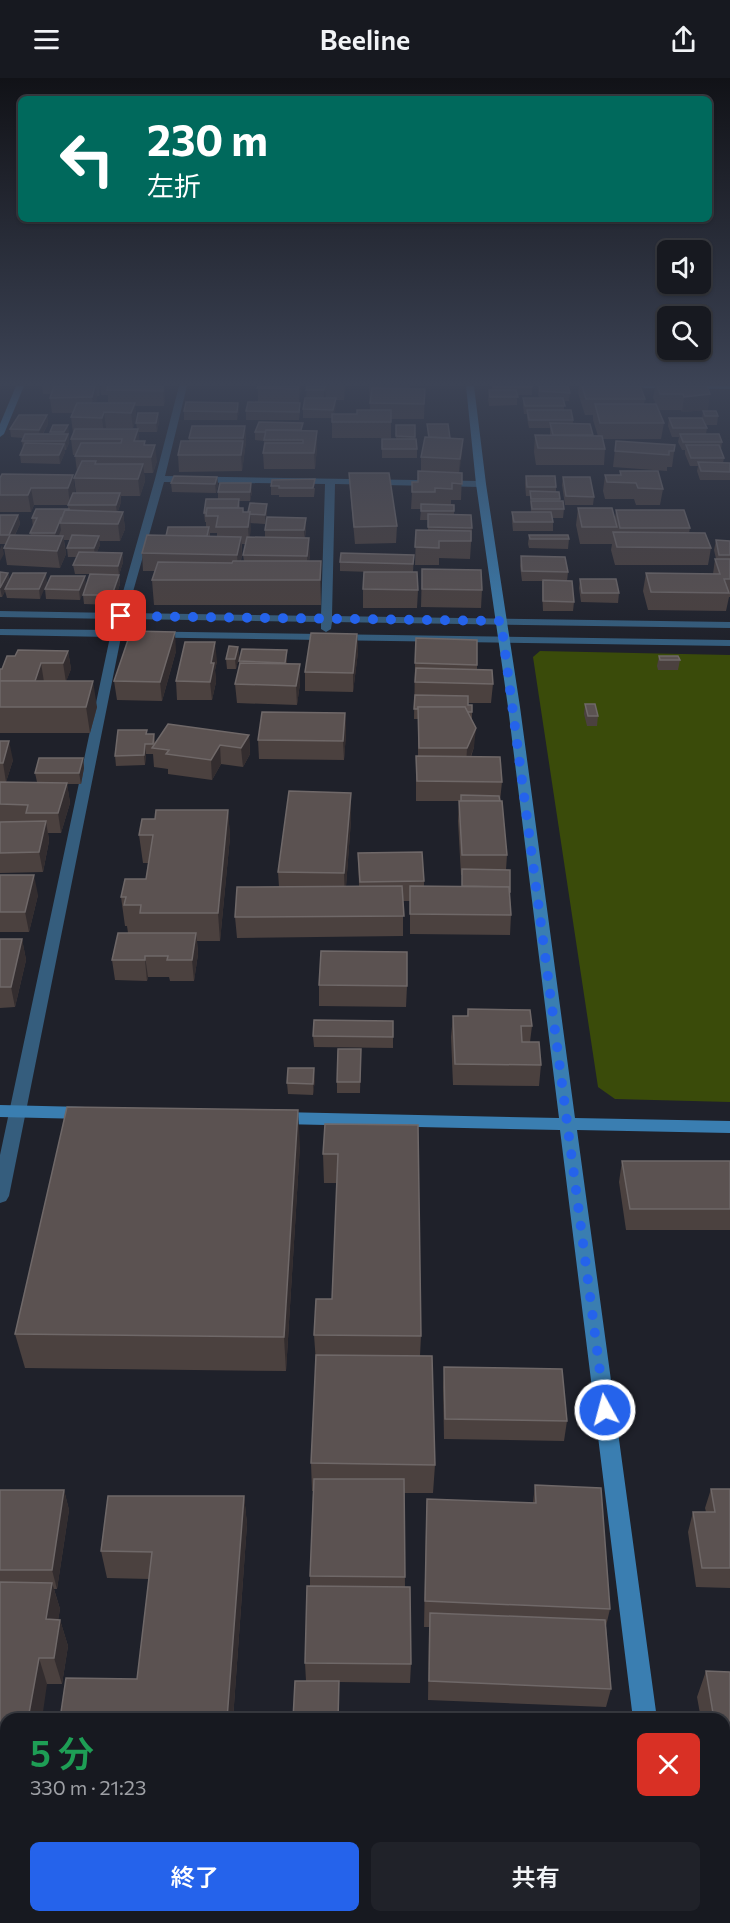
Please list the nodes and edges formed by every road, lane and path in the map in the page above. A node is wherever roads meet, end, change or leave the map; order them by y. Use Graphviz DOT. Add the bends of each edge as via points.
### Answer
graph roads {
  1 [pos="162,472"];
  2 [pos="480,472"];
  3 [pos="160,479"];
  4 [pos="330,482"];
  5 [pos="481,484"];
  6 [pos="0,614"];
  7 [pos="121,616"];
  8 [pos="326,619"];
  9 [pos="501,621"];
  10 [pos="730,625"];
  11 [pos="0,632"];
  12 [pos="116,633"];
  13 [pos="326,637"];
  14 [pos="504,639"];
  15 [pos="730,643"];
  16 [pos="8,1111"];
  17 [pos="98,1113"];
  18 [pos="262,1117"];
  19 [pos="568,1125"];
  20 [pos="730,1127"];
  21 [pos="0,1196"];
  22 [pos="644,1713"];
  1 -- 3 [label="street"];
  2 -- 5 [label="street"];
  3 -- 4 [label="street"];
  3 -- 7 [label="street"];
  4 -- 5 [label="street"];
  4 -- 8 [label="street"];
  5 -- 9 [label="street"];
  6 -- 7 [label="street"];
  7 -- 8 [label="street"];
  7 -- 12 [label="street"];
  8 -- 9 [label="street"];
  8 -- 13 [label="street"];
  9 -- 10 [label="street"];
  9 -- 14 [label="street"];
  11 -- 12 [label="street"];
  12 -- 13 [label="street"];
  12 -- 16 [label="street"];
  13 -- 14 [label="street"];
  14 -- 15 [label="street"];
  14 -- 19 [label="street"];
  16 -- 17 [label="street"];
  16 -- 21 [label="street"];
  18 -- 19 [label="street"];
  19 -- 20 [label="street"];
  19 -- 22 [label="street"];
}
